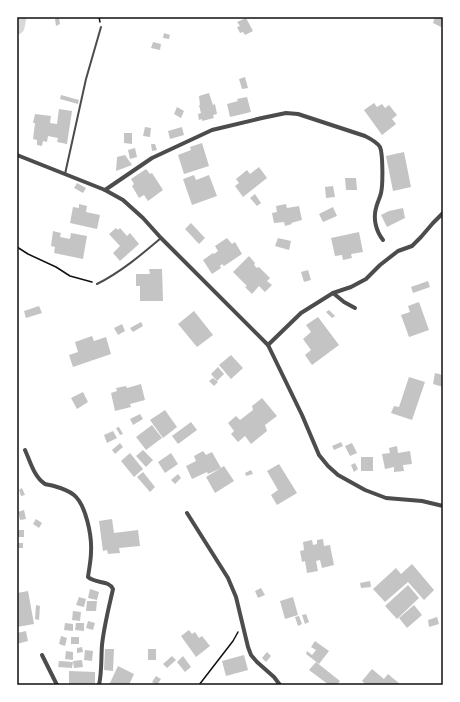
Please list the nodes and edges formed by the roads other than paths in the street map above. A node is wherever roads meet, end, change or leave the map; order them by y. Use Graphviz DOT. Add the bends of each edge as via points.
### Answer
graph roads {
  1 [pos="102,28"];
  2 [pos="17,155"];
  3 [pos="65,174"];
  4 [pos="105,190"];
  5 [pos="443,213"];
  6 [pos="161,238"];
  7 [pos="383,240"];
  8 [pos="97,284"];
  9 [pos="333,293"];
  10 [pos="355,308"];
  11 [pos="268,345"];
  12 [pos="25,450"];
  13 [pos="443,506"];
  14 [pos="187,513"];
  15 [pos="42,655"];
  16 [pos="57,685"];
  17 [pos="99,685"];
  18 [pos="280,685"];
  1 -- 3 [label="lane" via="86,79"];
  2 -- 3 [label="street"];
  3 -- 4 [label="street"];
  4 -- 6 [label="street" via="123,200"];
  4 -- 7 [label="street" via="152,158 212,130 262,118 298,114 366,136 380,147 383,183 375,215 376,226"];
  5 -- 9 [label="street" via="412,246 398,251 366,279"];
  6 -- 8 [label="lane" via="140,256"];
  6 -- 11 [label="street"];
  9 -- 10 [label="street"];
  9 -- 11 [label="street" via="301,313"];
  11 -- 13 [label="street" via="319,455 328,466 338,475 365,490 386,498 422,501"];
  12 -- 17 [label="street" via="36,475 46,484 68,491 83,508 87,518 91,551 88,577 97,582 110,584 113,589 104,630"];
  14 -- 18 [label="street" via="228,578 236,597 251,655"];
  15 -- 16 [label="street"];
}
